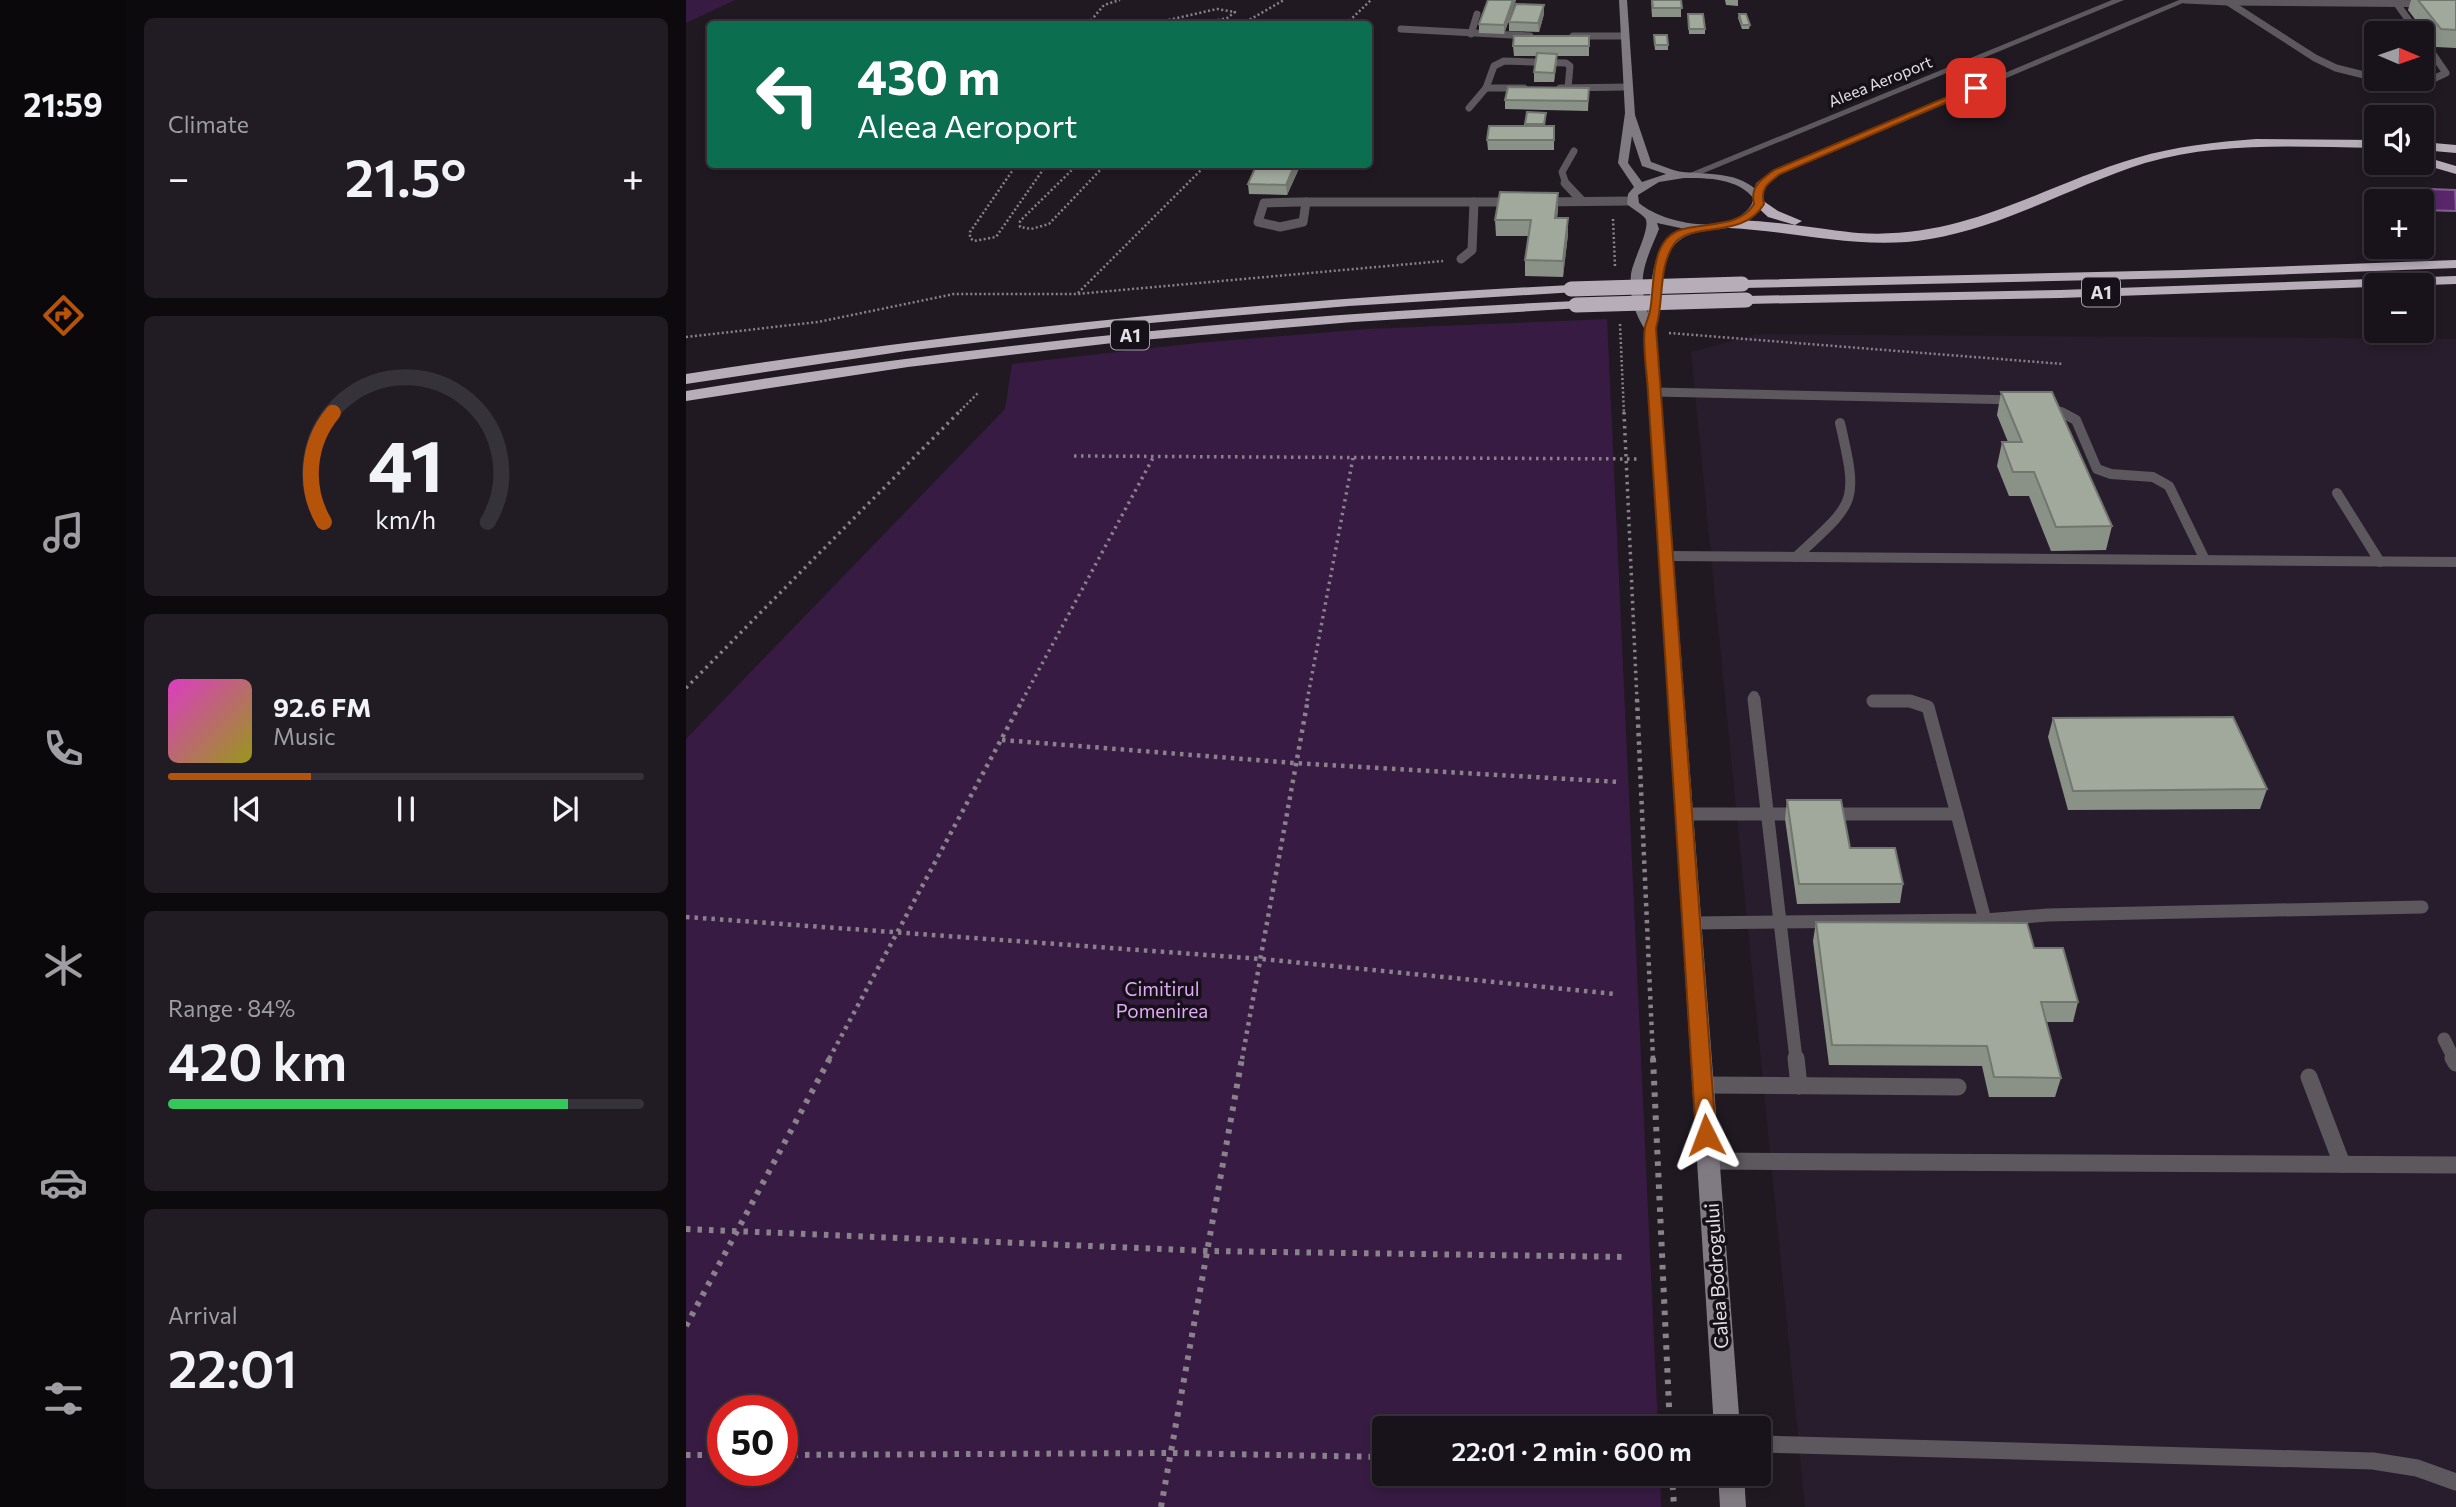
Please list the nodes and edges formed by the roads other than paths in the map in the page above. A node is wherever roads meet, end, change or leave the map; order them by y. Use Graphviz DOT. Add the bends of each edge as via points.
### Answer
graph roads {
  1 [pos="1623,0"];
  2 [pos="2120,0"];
  3 [pos="2186,0"];
  4 [pos="2226,1"];
  5 [pos="2397,4"];
  6 [pos="2456,4"];
  7 [pos="1477,14"];
  8 [pos="2409,21"];
  9 [pos="1401,29"];
  10 [pos="1471,34"];
  11 [pos="1545,36"];
  12 [pos="1558,36"];
  13 [pos="1625,36"];
  14 [pos="2434,56"];
  15 [pos="2364,75"];
  16 [pos="2434,79"];
  17 [pos="1628,87"];
  18 [pos="1486,88"];
  19 [pos="1527,88"];
  20 [pos="1554,88"];
  21 [pos="1568,88"];
  22 [pos="1469,108"];
  23 [pos="1630,113"];
  24 [pos="2364,139"];
  25 [pos="2434,139"];
  26 [pos="2456,140"];
  27 [pos="2306,144"];
  28 [pos="2364,144"];
  29 [pos="2262,145"];
  30 [pos="2434,147"];
  31 [pos="2456,149"];
  32 [pos="1574,151"];
  33 [pos="2364,152"];
  34 [pos="2434,164"];
  35 [pos="2456,170"];
  36 [pos="1687,175"];
  37 [pos="1640,187"];
  38 [pos="1758,198"];
  39 [pos="1582,201"];
  40 [pos="1632,201"];
  41 [pos="1306,202"];
  42 [pos="1474,202"];
  43 [pos="1650,218"];
  44 [pos="1729,224"];
  45 [pos="1703,227"];
  46 [pos="1964,227"];
  47 [pos="2456,255"];
  48 [pos="1461,260"];
  49 [pos="2456,264"];
  50 [pos="2361,268"];
  51 [pos="2456,280"];
  52 [pos="1651,330"];
  53 [pos="686,379"];
  54 [pos="1654,392"];
  55 [pos="686,396"];
  56 [pos="1840,423"];
  57 [pos="2337,492"];
  58 [pos="1665,556"];
  59 [pos="1796,557"];
  60 [pos="2205,560"];
  61 [pos="2379,562"];
  62 [pos="2456,562"];
  63 [pos="1754,696"];
  64 [pos="1873,701"];
  65 [pos="1684,814"];
  66 [pos="1767,814"];
  67 [pos="1957,814"];
  68 [pos="2422,907"];
  69 [pos="1985,920"];
  70 [pos="1780,922"];
  71 [pos="1692,923"];
  72 [pos="2444,1039"];
  73 [pos="2456,1063"];
  74 [pos="2309,1077"];
  75 [pos="1703,1085"];
  76 [pos="1799,1086"];
  77 [pos="1958,1087"];
  78 [pos="1707,1161"];
  79 [pos="2342,1164"];
  80 [pos="2456,1165"];
  81 [pos="1726,1416"];
  82 [pos="1771,1444"];
  83 [pos="2456,1482"];
  84 [pos="1732,1486"];
  85 [pos="1733,1507"];
  1 -- 13 [label="main road"];
  2 -- 36 [label="street, Aleea Aeroport"];
  3 -- 4 [label="lane"];
  3 -- 38 [label="street" via="1777,172 1763,181"];
  4 -- 5 [label="lane"];
  4 -- 15 [label="lane" via="2315,58"];
  5 -- 6 [label="lane"];
  5 -- 8 [label="lane"];
  7 -- 10 [label="lane"];
  9 -- 10 [label="lane"];
  10 -- 11 [label="lane"];
  12 -- 13 [label="lane"];
  13 -- 17 [label="main road"];
  14 -- 16 [label="lane" via="2446,73"];
  17 -- 21 [label="lane"];
  17 -- 23 [label="main road"];
  18 -- 19 [label="lane"];
  18 -- 21 [label="lane" via="1498,62 1532,61 1570,66"];
  18 -- 22 [label="lane"];
  20 -- 21 [label="lane"];
  23 -- 36 [label="main road" via="1646,164"];
  23 -- 37 [label="main road" via="1623,163"];
  24 -- 27 [label="highway"];
  25 -- 26 [label="highway"];
  27 -- 28 [label="highway"];
  27 -- 29 [label="highway"];
  29 -- 33 [label="highway"];
  29 -- 46 [label="highway" via="2162,155"];
  30 -- 31 [label="highway"];
  32 -- 39 [label="lane" via="1561,173 1564,184"];
  34 -- 35 [label="highway"];
  36 -- 37 [label="main road"];
  36 -- 38 [label="main road" via="1731,180"];
  37 -- 40 [label="main road"];
  38 -- 44 [label="main road, Calea Bodrogului" via="1754,214"];
  38 -- 46 [label="highway" via="1779,217 1845,229 1901,232"];
  39 -- 40 [label="lane"];
  39 -- 42 [label="lane"];
  40 -- 43 [label="main road, Calea Bodrogului"];
  41 -- 41 [label="lane" via="1264,203 1258,222 1298,225 1303,222"];
  41 -- 42 [label="lane"];
  42 -- 48 [label="lane" via="1472,250"];
  43 -- 45 [label="main road, Calea Bodrogului"];
  43 -- 52 [label="main road, Calea Bodrogului" via="1653,229 1637,275 1641,312"];
  44 -- 45 [label="main road, Calea Bodrogului"];
  44 -- 46 [label="highway" via="1877,238 1929,235"];
  45 -- 52 [label="main road, Calea Bodrogului" via="1681,233 1667,247 1658,273"];
  47 -- 50 [label="highway"];
  49 -- 50 [label="highway, A1"];
  50 -- 53 [label="highway, A1, bridge" via="1393,297 930,342"];
  51 -- 55 [label="highway, A1, bridge" via="1576,304 1302,320 916,361"];
  52 -- 54 [label="main road, Calea Bodrogului"];
  54 -- 58 [label="main road, Calea Bodrogului"];
  54 -- 60 [label="lane" via="2032,402 2059,409 2076,420 2097,469 2153,477 2169,486"];
  56 -- 59 [label="lane" via="1852,484 1850,497 1842,512"];
  57 -- 61 [label="lane"];
  58 -- 59 [label="lane"];
  58 -- 65 [label="main road, Calea Bodrogului"];
  59 -- 60 [label="lane"];
  60 -- 61 [label="lane"];
  61 -- 62 [label="lane"];
  63 -- 66 [label="lane"];
  64 -- 67 [label="lane" via="1910,701 1928,707"];
  65 -- 66 [label="lane"];
  65 -- 71 [label="main road, Calea Bodrogului"];
  66 -- 67 [label="lane"];
  66 -- 70 [label="lane"];
  67 -- 69 [label="lane"];
  68 -- 69 [label="lane"];
  69 -- 70 [label="lane"];
  70 -- 71 [label="lane"];
  70 -- 76 [label="lane"];
  71 -- 75 [label="main road, Calea Bodrogului"];
  72 -- 73 [label="lane"];
  74 -- 79 [label="lane"];
  75 -- 76 [label="lane"];
  75 -- 78 [label="main road, Calea Bodrogului"];
  76 -- 77 [label="lane"];
  78 -- 79 [label="lane"];
  78 -- 81 [label="main road, Calea Bodrogului"];
  79 -- 80 [label="lane"];
  82 -- 83 [label="lane" via="2374,1461 2417,1468"];
  84 -- 85 [label="main road"];
}
